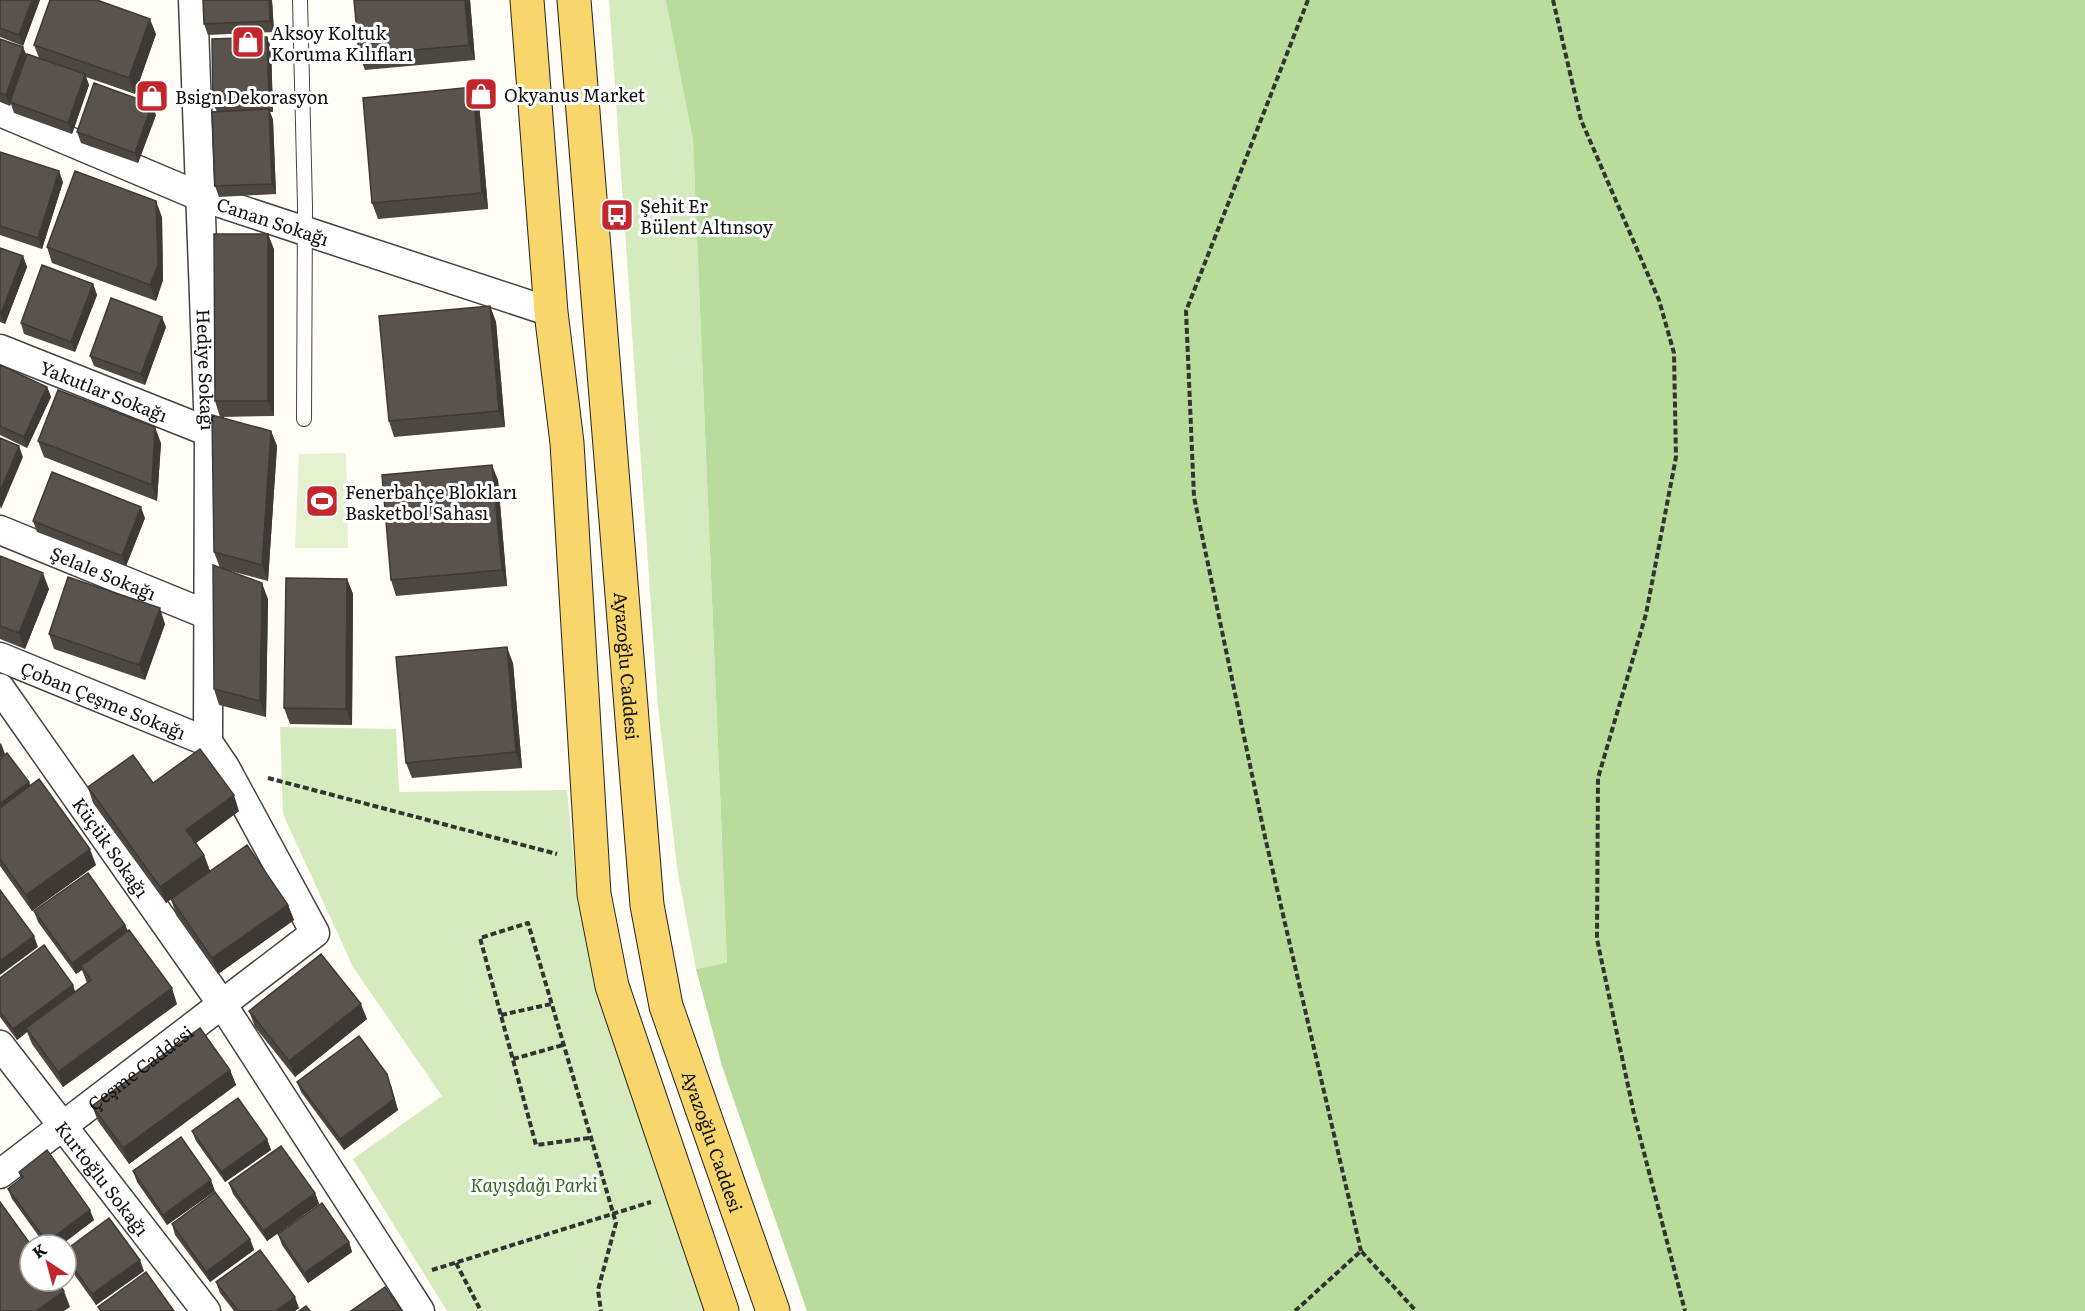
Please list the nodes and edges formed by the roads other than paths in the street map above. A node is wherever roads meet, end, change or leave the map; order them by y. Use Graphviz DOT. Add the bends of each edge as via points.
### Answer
graph roads {
  1 [pos="300,0"];
  2 [pos="527,0"];
  3 [pos="574,0"];
  4 [pos="187,2"];
  5 [pos="0,112"];
  6 [pos="199,196"];
  7 [pos="303,231"];
  8 [pos="551,312"];
  9 [pos="0,349"];
  10 [pos="304,419"];
  11 [pos="209,432"];
  12 [pos="0,530"];
  13 [pos="208,615"];
  14 [pos="0,657"];
  15 [pos="0,688"];
  16 [pos="208,741"];
  17 [pos="222,1004"];
  18 [pos="0,1045"];
  19 [pos="63,1126"];
  20 [pos="0,1174"];
  21 [pos="206,1311"];
  22 [pos="420,1311"];
  23 [pos="722,1311"];
  24 [pos="773,1311"];
  1 -- 7 [label="lane"];
  2 -- 8 [label="main road"];
  3 -- 24 [label="main road, Ayazoğlu Caddesi" via="647,905 666,1006"];
  4 -- 6 [label="street, Hediye Sokağı"];
  5 -- 6 [label="street, Canan Sokağı"];
  6 -- 7 [label="street, Canan Sokağı"];
  6 -- 11 [label="street, Hediye Sokağı"];
  7 -- 8 [label="street, Canan Sokağı"];
  7 -- 10 [label="lane"];
  8 -- 23 [label="main road" via="567,443 594,894 612,986"];
  9 -- 11 [label="street, Yakutlar Sokağı"];
  11 -- 13 [label="street, Hediye Sokağı"];
  12 -- 13 [label="street, Şelale Sokağı"];
  13 -- 16 [label="street, Hediye Sokağı"];
  14 -- 16 [label="street, Çoban Çeşme Sokağı"];
  15 -- 17 [label="street, Küçük Sokağı"];
  16 -- 17 [label="street" via="315,933"];
  17 -- 19 [label="street, Çeşme Caddesi"];
  17 -- 22 [label="street, Küçük Sokağı"];
  18 -- 19 [label="street, Kurtoğlu Sokağı"];
  19 -- 20 [label="street, Çeşme Caddesi"];
  19 -- 21 [label="street, Kurtoğlu Sokağı"];
}
